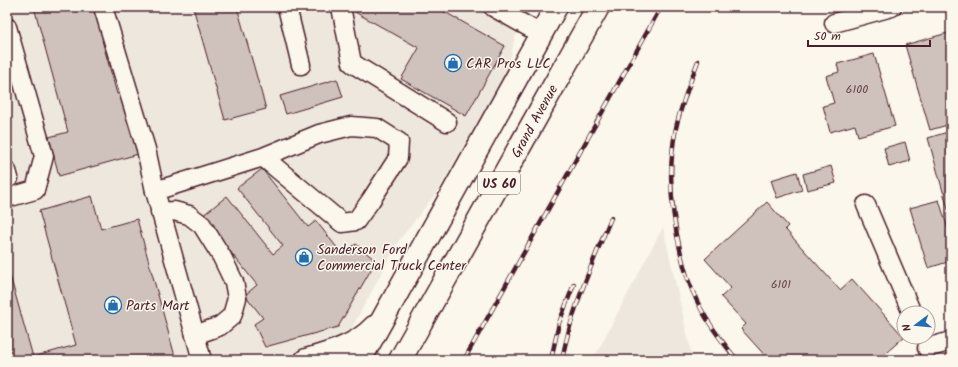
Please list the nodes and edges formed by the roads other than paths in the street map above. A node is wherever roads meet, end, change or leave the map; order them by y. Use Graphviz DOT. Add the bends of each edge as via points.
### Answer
graph roads {
  1 [pos="103,7"];
  2 [pos="287,7"];
  3 [pos="340,7"];
  4 [pos="493,7"];
  5 [pos="556,7"];
  6 [pos="598,7"];
  7 [pos="892,7"];
  8 [pos="834,23"];
  9 [pos="7,27"];
  10 [pos="541,34"];
  11 [pos="301,65"];
  12 [pos="447,122"];
  13 [pos="263,157"];
  14 [pos="7,171"];
  15 [pos="7,178"];
  16 [pos="155,191"];
  17 [pos="7,198"];
  18 [pos="866,205"];
  19 [pos="160,212"];
  20 [pos="909,305"];
  21 [pos="386,314"];
  22 [pos="195,335"];
  23 [pos="951,341"];
  24 [pos="926,348"];
  25 [pos="322,358"];
  26 [pos="202,360"];
  27 [pos="360,360"];
  28 [pos="400,360"];
  1 -- 16 [label="street" via="146,149"];
  2 -- 11 [label="street"];
  3 -- 12 [label="street" via="352,62"];
  4 -- 10 [label="street"];
  5 -- 10 [label="highway, US 60"];
  6 -- 28 [label="highway, Grand Avenue / US 60"];
  7 -- 8 [label="street"];
  9 -- 17 [label="street" via="44,156 35,190"];
  10 -- 21 [label="highway, US 60"];
  13 -- 13 [label="street" via="319,134 351,126 377,128 398,142 398,158 371,200 356,221 342,223"];
  13 -- 16 [label="street"];
  14 -- 15 [label="street"];
  16 -- 19 [label="street"];
  18 -- 20 [label="street"];
  19 -- 22 [label="street"];
  19 -- 22 [label="street" via="174,211 189,215 202,225 234,282 237,298 232,316 220,326"];
  21 -- 25 [label="highway" via="373,329 356,342"];
  21 -- 27 [label="highway, US 60"];
  22 -- 26 [label="street"];
  23 -- 24 [label="street"];
}
